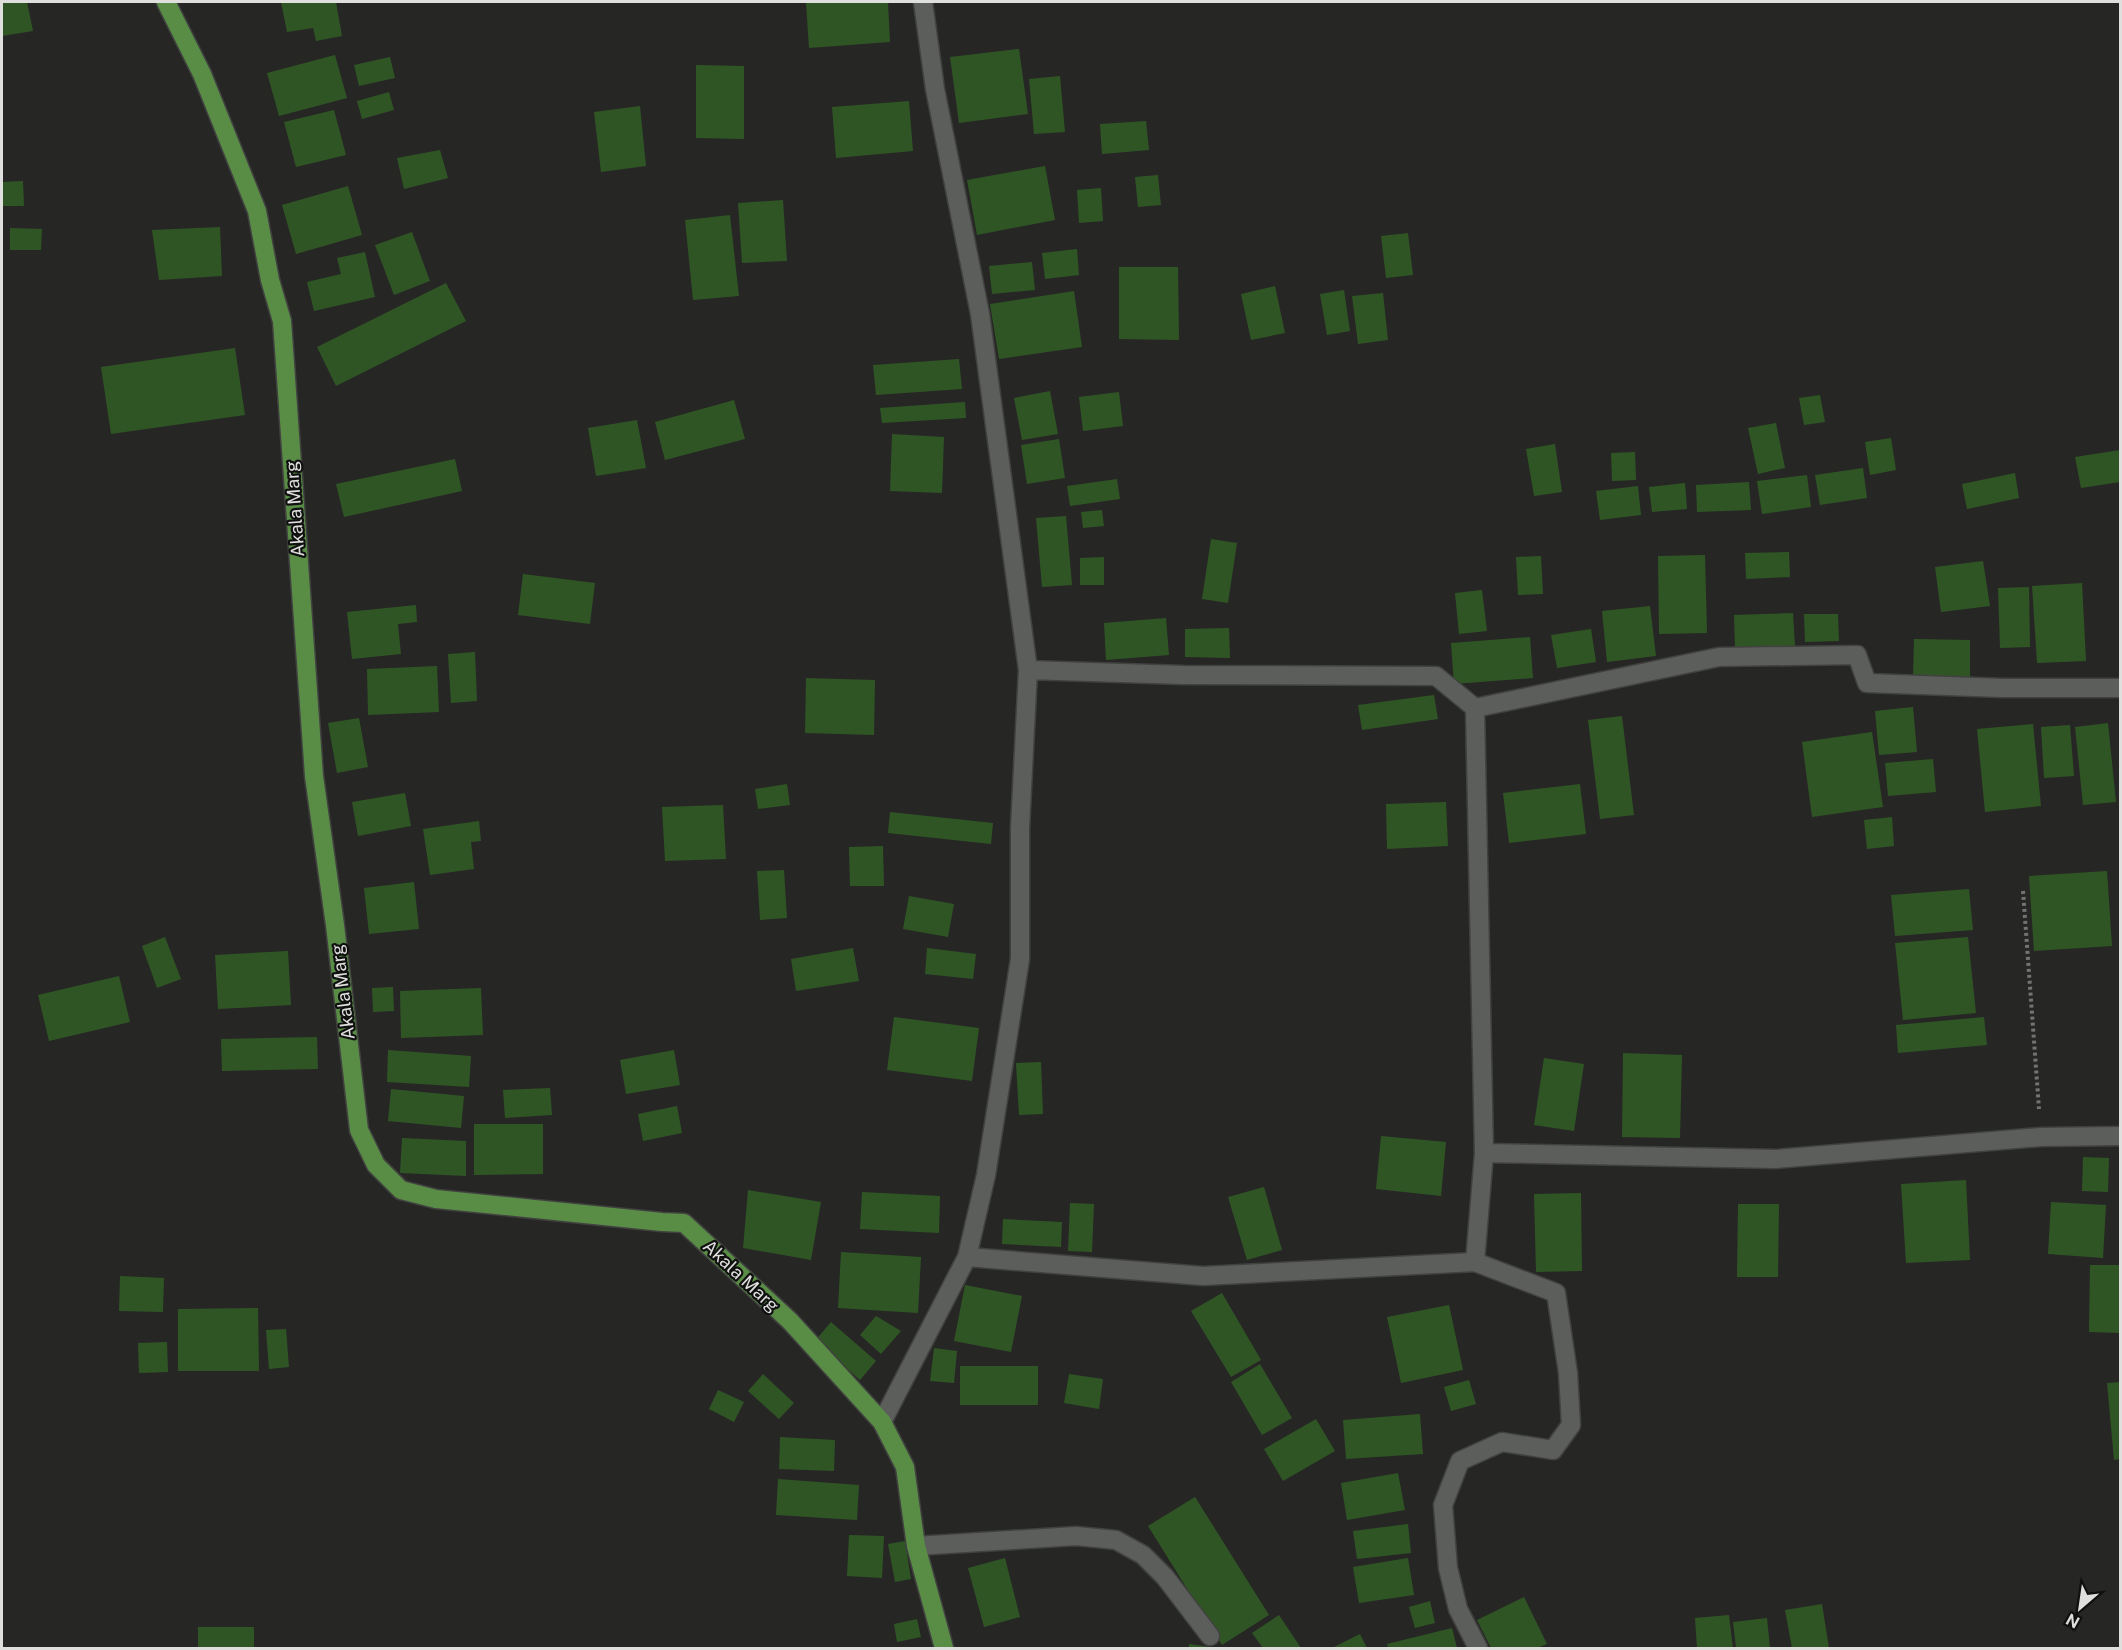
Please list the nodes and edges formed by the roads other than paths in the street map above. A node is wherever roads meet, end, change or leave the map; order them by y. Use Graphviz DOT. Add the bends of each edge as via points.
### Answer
graph roads {
  1 [pos="166,2"];
  2 [pos="923,2"];
  3 [pos="1028,670"];
  4 [pos="2121,688"];
  5 [pos="1474,708"];
  6 [pos="2121,1136"];
  7 [pos="1484,1153"];
  8 [pos="967,1257"];
  9 [pos="1475,1262"];
  10 [pos="882,1422"];
  11 [pos="916,1546"];
  12 [pos="1210,1636"];
  13 [pos="944,1648"];
  14 [pos="1478,1648"];
  1 -- 10 [label="main road, Akala Marg" via="257,211 282,321 314,776 359,1130 376,1165 401,1190 436,1199 684,1223 790,1321"];
  2 -- 3 [label="street" via="935,89 980,315"];
  3 -- 5 [label="street" via="1436,676"];
  3 -- 8 [label="street" via="1020,828 1020,958 986,1175"];
  4 -- 5 [label="street" via="1867,683 1857,655 1719,657"];
  5 -- 7 [label="street"];
  6 -- 7 [label="street" via="2041,1137 1776,1160"];
  7 -- 9 [label="street"];
  8 -- 9 [label="street" via="1203,1276"];
  8 -- 10 [label="street"];
  9 -- 14 [label="street" via="1556,1293 1571,1425 1553,1450 1502,1442 1460,1461 1443,1505 1448,1569 1458,1609"];
  10 -- 11 [label="main road, Akala Marg" via="905,1467"];
  11 -- 12 [label="street" via="1076,1536 1116,1540 1143,1555 1165,1577"];
  11 -- 13 [label="main road, Akala Marg"];
}
